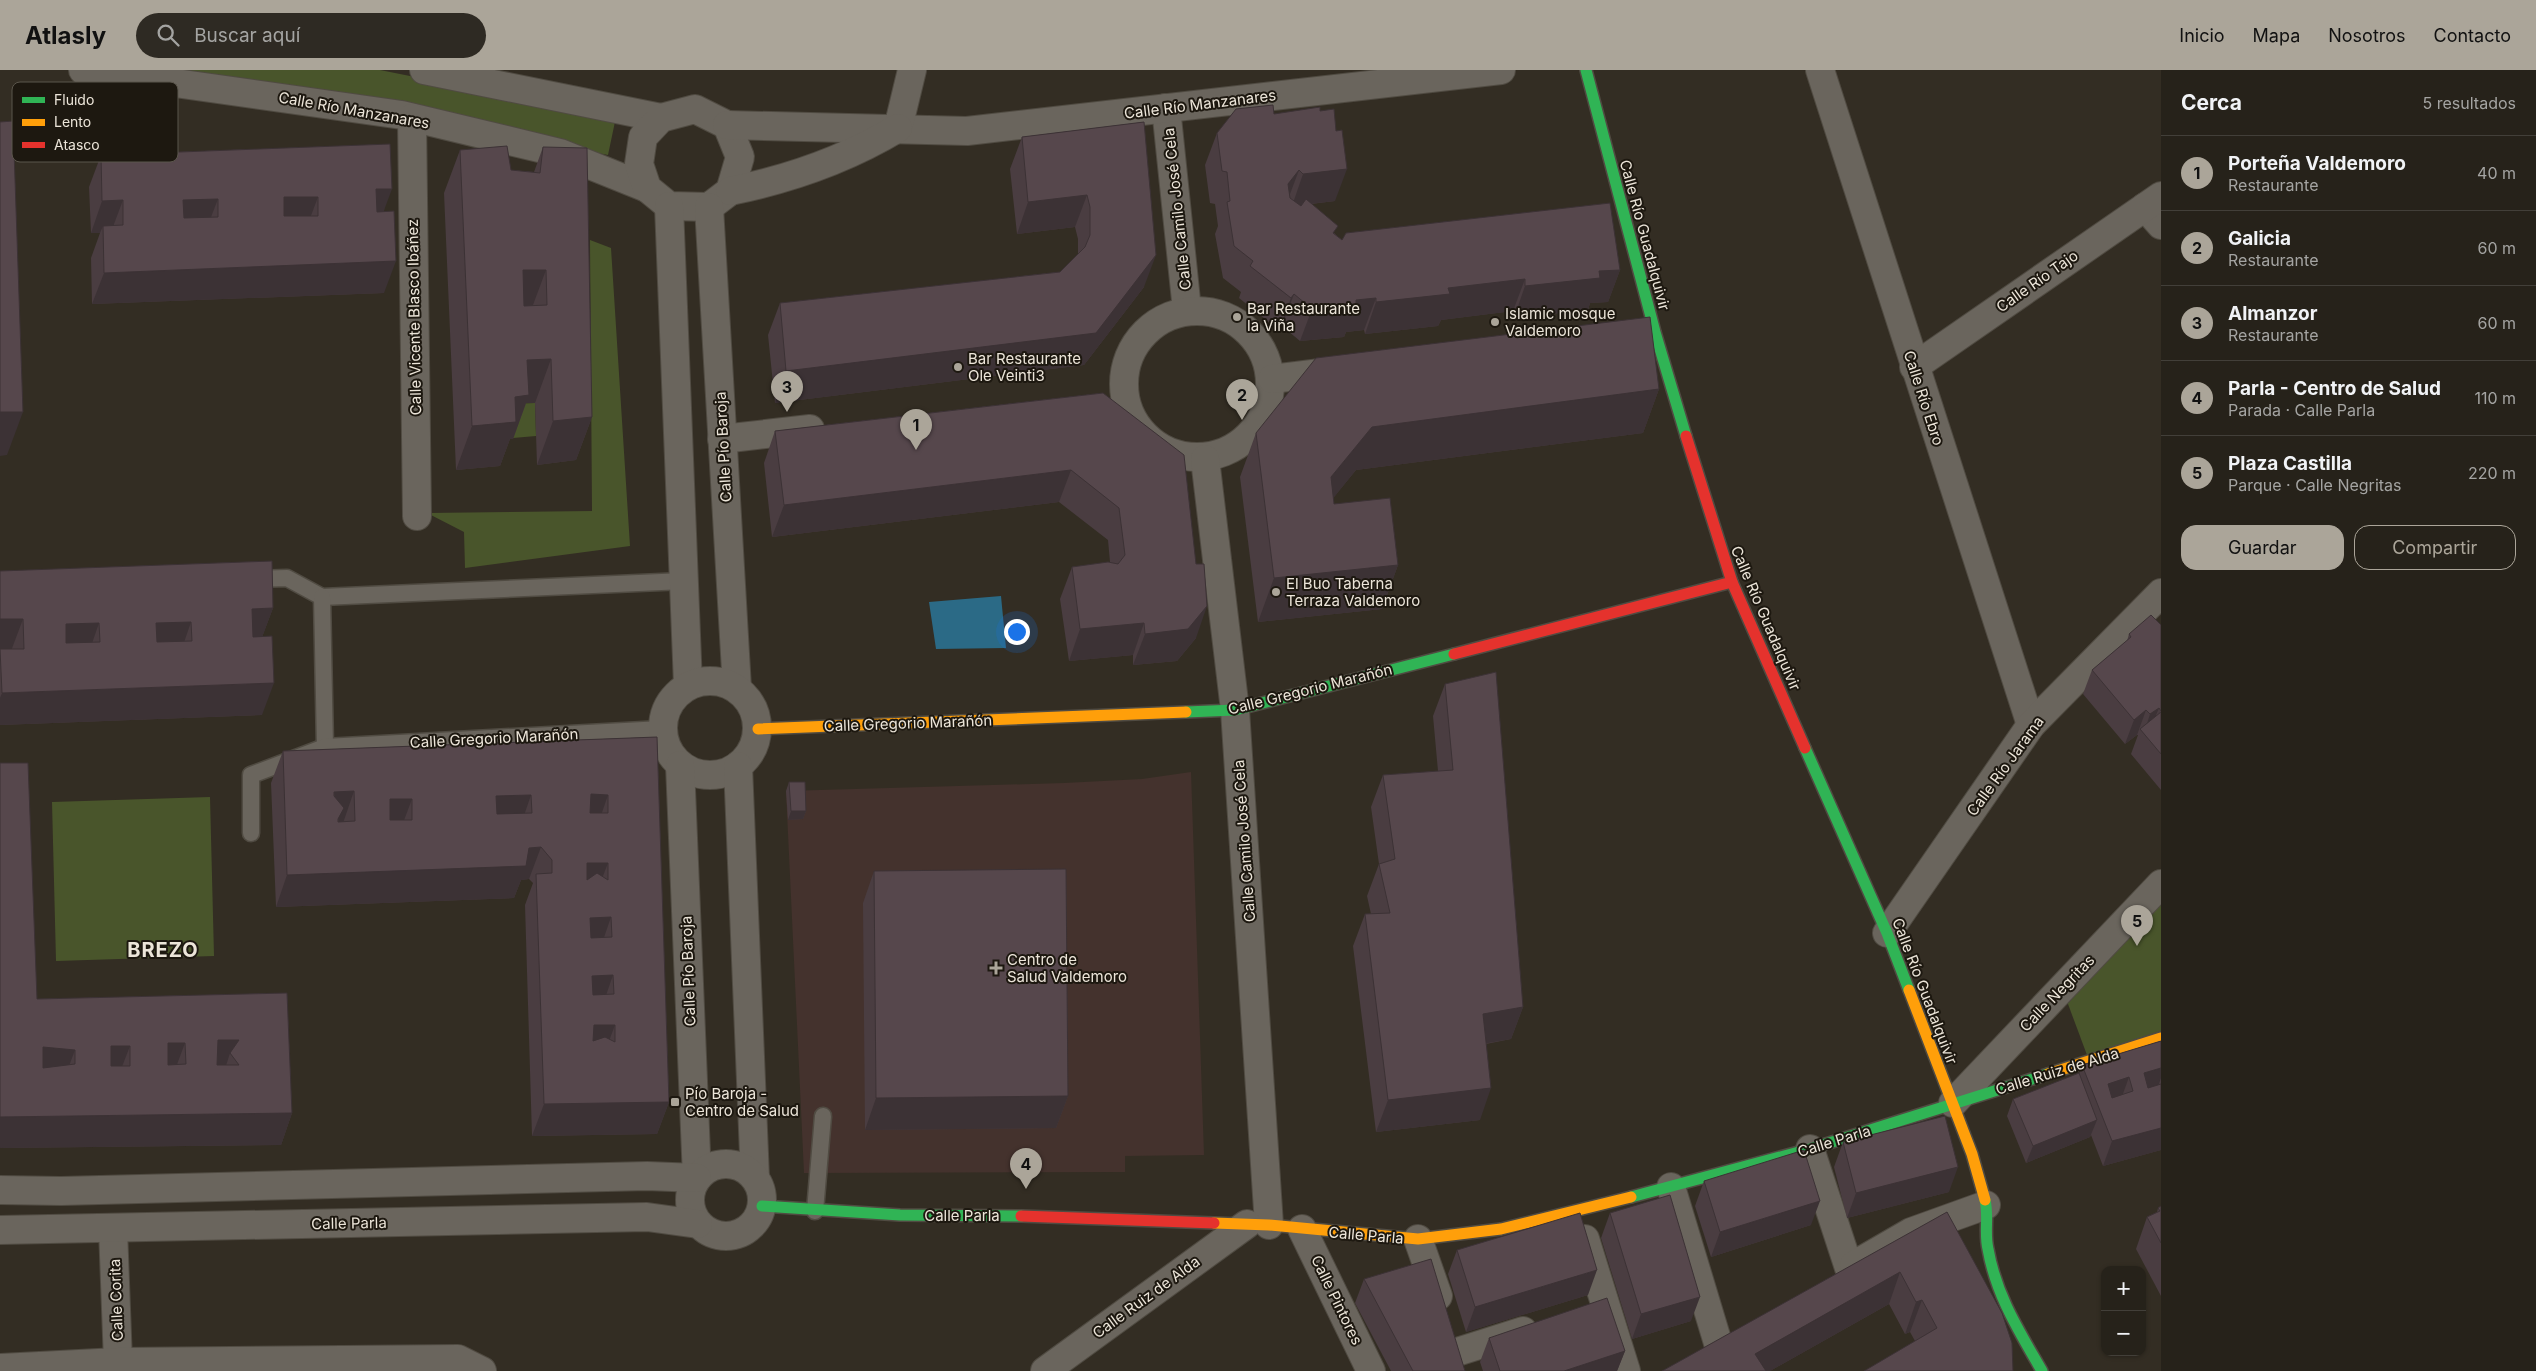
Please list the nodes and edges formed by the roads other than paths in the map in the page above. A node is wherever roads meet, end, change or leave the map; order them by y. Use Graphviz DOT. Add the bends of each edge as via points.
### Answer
graph roads {
  1 [pos="83,70"];
  2 [pos="424,70"];
  3 [pos="912,70"];
  4 [pos="1501,70"];
  5 [pos="1586,70"];
  6 [pos="1820,70"];
  7 [pos="466,73"];
  8 [pos="168,82"];
  9 [pos="178,83"];
  10 [pos="1166,108"];
  11 [pos="412,118"];
  12 [pos="661,118"];
  13 [pos="727,125"];
  14 [pos="898,128"];
  15 [pos="647,188"];
  16 [pos="719,199"];
  17 [pos="669,206"];
  18 [pos="2156,209"];
  19 [pos="1187,310"];
  20 [pos="1655,332"];
  21 [pos="1626,336"];
  22 [pos="1914,367"];
  23 [pos="1360,368"];
  24 [pos="1272,379"];
  25 [pos="839,425"];
  26 [pos="722,439"];
  27 [pos="1205,458"];
  28 [pos="417,516"];
  29 [pos="230,579"];
  30 [pos="684,581"];
  31 [pos="1732,582"];
  32 [pos="2161,592"];
  33 [pos="322,597"];
  34 [pos="688,685"];
  35 [pos="736,688"];
  36 [pos="1235,710"];
  37 [pos="2031,725"];
  38 [pos="662,729"];
  39 [pos="758,729"];
  40 [pos="325,747"];
  41 [pos="680,765"];
  42 [pos="738,766"];
  43 [pos="251,833"];
  44 [pos="2161,884"];
  45 [pos="1887,933"];
  46 [pos="2161,1038"];
  47 [pos="1953,1103"];
  48 [pos="823,1116"];
  49 [pos="1810,1149"];
  50 [pos="697,1178"];
  51 [pos="755,1178"];
  52 [pos="1671,1187"];
  53 [pos="0,1190"];
  54 [pos="1986,1205"];
  55 [pos="762,1206"];
  56 [pos="815,1210"];
  57 [pos="1576,1210"];
  58 [pos="698,1224"];
  59 [pos="1258,1224"];
  60 [pos="1302,1229"];
  61 [pos="0,1230"];
  62 [pos="113,1230"];
  63 [pos="1418,1239"];
  64 [pos="1849,1268"];
  65 [pos="1824,1282"];
  66 [pos="1605,1305"];
  67 [pos="1578,1314"];
  68 [pos="1550,1323"];
  69 [pos="1742,1328"];
  70 [pos="1718,1342"];
  71 [pos="1692,1357"];
  72 [pos="1460,1361"];
  73 [pos="120,1366"];
  74 [pos="2038,1367"];
  75 [pos="0,1368"];
  76 [pos="482,1371"];
  77 [pos="1045,1371"];
  78 [pos="1371,1371"];
  79 [pos="1626,1371"];
  1 -- 8 [label="street, Calle Río Manzanares"];
  2 -- 7 [label="street"];
  3 -- 14 [label="street"];
  4 -- 10 [label="street, Calle Río Manzanares"];
  5 -- 20 [label="street, Calle Río Guadalquivir"];
  6 -- 22 [label="street, Calle Río Ebro"];
  7 -- 12 [label="street"];
  9 -- 11 [label="street, Calle Río Manzanares"];
  10 -- 14 [label="street, Calle Río Manzanares" via="968,131"];
  10 -- 19 [label="street, Calle Camilo José Cela"];
  11 -- 15 [label="street, Calle Río Manzanares" via="560,153"];
  11 -- 28 [label="street, Calle Vicente Blasco Ibáñez"];
  12 -- 13 [label="street" via="695,109"];
  12 -- 15 [label="street" via="643,137 639,164"];
  13 -- 14 [label="street, Calle Río Manzanares"];
  13 -- 16 [label="street" via="740,157"];
  14 -- 16 [label="street" via="843,158"];
  15 -- 17 [label="street"];
  16 -- 17 [label="street"];
  16 -- 26 [label="street, Calle Pío Baroja"];
  17 -- 30 [label="street"];
  18 -- 22 [label="street, Calle Río Tajo"];
  19 -- 24 [label="street" via="1224,314 1265,354"];
  19 -- 27 [label="street" via="1166,316 1127,357 1112,394 1128,415 1170,454"];
  20 -- 21 [label="street"];
  20 -- 31 [label="street, Calle Río Guadalquivir"];
  22 -- 37 [label="street, Calle Río Ebro"];
  23 -- 24 [label="street"];
  24 -- 27 [label="street" via="1267,411 1227,452"];
  25 -- 26 [label="street"];
  26 -- 35 [label="street, Calle Pío Baroja"];
  27 -- 36 [label="street, Calle Camilo José Cela"];
  29 -- 33 [label="lane" via="287,578"];
  30 -- 33 [label="lane"];
  30 -- 34 [label="street"];
  31 -- 36 [label="street, Calle Gregorio Marañón"];
  31 -- 45 [label="street, Calle Río Guadalquivir"];
  32 -- 37 [label="street, Calle Río Jarama"];
  33 -- 40 [label="lane"];
  34 -- 35 [label="street" via="713,680"];
  34 -- 38 [label="street" via="669,704"];
  35 -- 39 [label="street" via="752,706"];
  36 -- 39 [label="street, Calle Gregorio Marañón"];
  36 -- 59 [label="street, Calle Camilo José Cela"];
  37 -- 45 [label="street, Calle Río Jarama"];
  38 -- 40 [label="lane, Calle Gregorio Marañón"];
  38 -- 41 [label="street" via="665,743"];
  39 -- 42 [label="street" via="748,756"];
  40 -- 43 [label="lane, Calle Gregorio Marañón" via="250,775"];
  41 -- 42 [label="street" via="694,773 709,775 724,774"];
  41 -- 50 [label="street, Calle Pío Baroja"];
  42 -- 51 [label="street"];
  44 -- 47 [label="street, Calle Negritas"];
  45 -- 47 [label="street, Calle Río Guadalquivir"];
  46 -- 47 [label="street, Calle Ruiz de Alda"];
  47 -- 49 [label="street, Calle Parla"];
  47 -- 54 [label="street, Calle Río Guadalquivir"];
  48 -- 56 [label="lane"];
  49 -- 52 [label="street, Calle Parla"];
  49 -- 64 [label="street"];
  50 -- 51 [label="street" via="710,1167 726,1163 742,1167"];
  50 -- 53 [label="street" via="647,1176"];
  50 -- 58 [label="street" via="690,1193 690,1209"];
  51 -- 55 [label="street" via="762,1191"];
  52 -- 57 [label="street, Calle Parla"];
  52 -- 70 [label="street"];
  54 -- 64 [label="street" via="1911,1232"];
  54 -- 74 [label="street, Calle Río Guadalquivir" via="1987,1247 1995,1282"];
  55 -- 56 [label="street, Calle Parla"];
  55 -- 58 [label="street" via="755,1222 743,1232 727,1237 711,1234"];
  56 -- 59 [label="street, Calle Parla"];
  57 -- 63 [label="street, Calle Parla" via="1501,1229"];
  57 -- 66 [label="street"];
  58 -- 62 [label="street, Calle Parla" via="648,1218"];
  59 -- 60 [label="street, Calle Parla"];
  59 -- 77 [label="street, Calle Ruiz de Alda"];
  60 -- 63 [label="street, Calle Parla"];
  60 -- 78 [label="street, Calle Pintores"];
  61 -- 62 [label="street, Calle Parla"];
  62 -- 73 [label="street, Calle Corita"];
  63 -- 72 [label="street"];
  64 -- 65 [label="street"];
  66 -- 67 [label="street"];
  66 -- 79 [label="street"];
  68 -- 72 [label="street"];
  69 -- 70 [label="street"];
  70 -- 71 [label="street"];
  73 -- 75 [label="street"];
  73 -- 76 [label="street" via="458,1359"];
}
